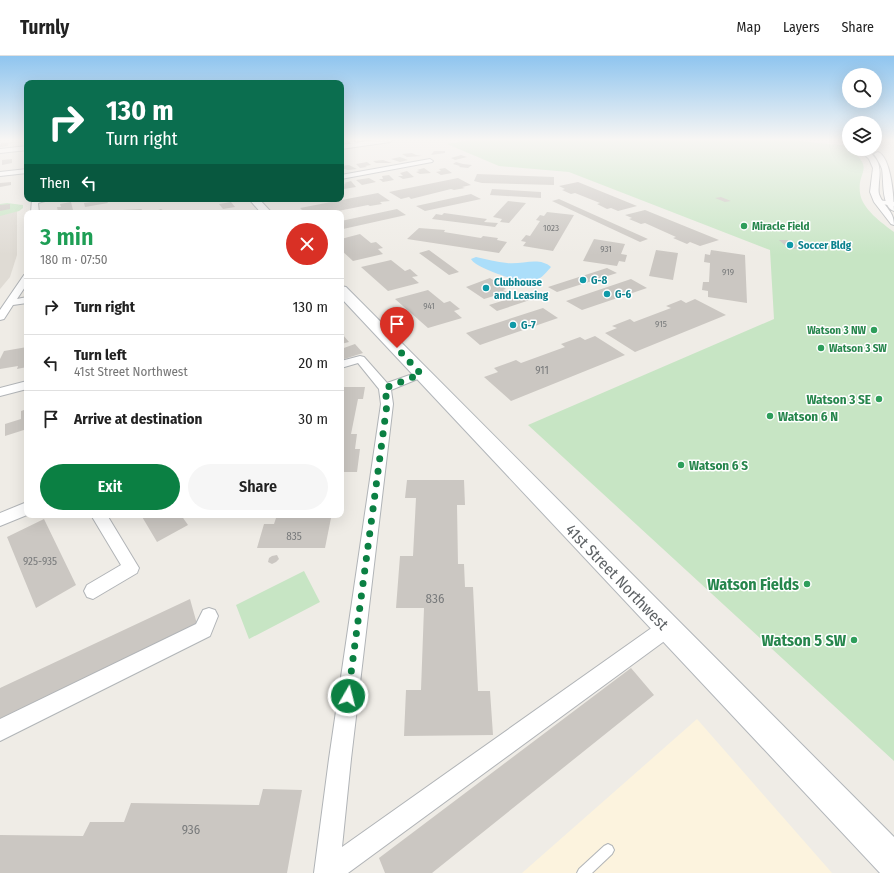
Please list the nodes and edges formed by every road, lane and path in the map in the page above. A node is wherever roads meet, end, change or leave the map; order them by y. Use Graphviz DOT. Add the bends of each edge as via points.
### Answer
graph roads {
  1 [pos="876,178"];
  2 [pos="889,178"];
  3 [pos="257,202"];
  4 [pos="878,202"];
  5 [pos="893,205"];
  6 [pos="264,210"];
  7 [pos="894,222"];
  8 [pos="24,282"];
  9 [pos="344,293"];
  10 [pos="24,301"];
  11 [pos="10,303"];
  12 [pos="0,317"];
  13 [pos="344,364"];
  14 [pos="421,374"];
  15 [pos="24,386"];
  16 [pos="385,388"];
  17 [pos="0,392"];
  18 [pos="24,509"];
  19 [pos="101,518"];
  20 [pos="0,520"];
  21 [pos="93,591"];
  22 [pos="209,616"];
  23 [pos="667,628"];
  24 [pos="0,730"];
  25 [pos="608,850"];
  26 [pos="894,862"];
  27 [pos="327,873"];
  28 [pos="583,873"];
  1 -- 4 [label="street" via="874,192"];
  2 -- 5 [label="street" via="888,192"];
  3 -- 6 [label="main road"];
  4 -- 5 [label="street"];
  4 -- 7 [label="street"];
  8 -- 11 [label="street"];
  9 -- 14 [label="main road, 41st Street Northwest"];
  10 -- 11 [label="street"];
  11 -- 12 [label="street"];
  13 -- 16 [label="street" via="360,359"];
  14 -- 16 [label="street"];
  14 -- 23 [label="main road, 41st Street Northwest"];
  15 -- 17 [label="street"];
  16 -- 27 [label="street" via="387,404"];
  18 -- 20 [label="street"];
  19 -- 21 [label="street" via="131,568"];
  22 -- 24 [label="street" via="203,630"];
  23 -- 26 [label="main road, 41st Street Northwest"];
  23 -- 27 [label="street"];
  25 -- 28 [label="lane"];
}
